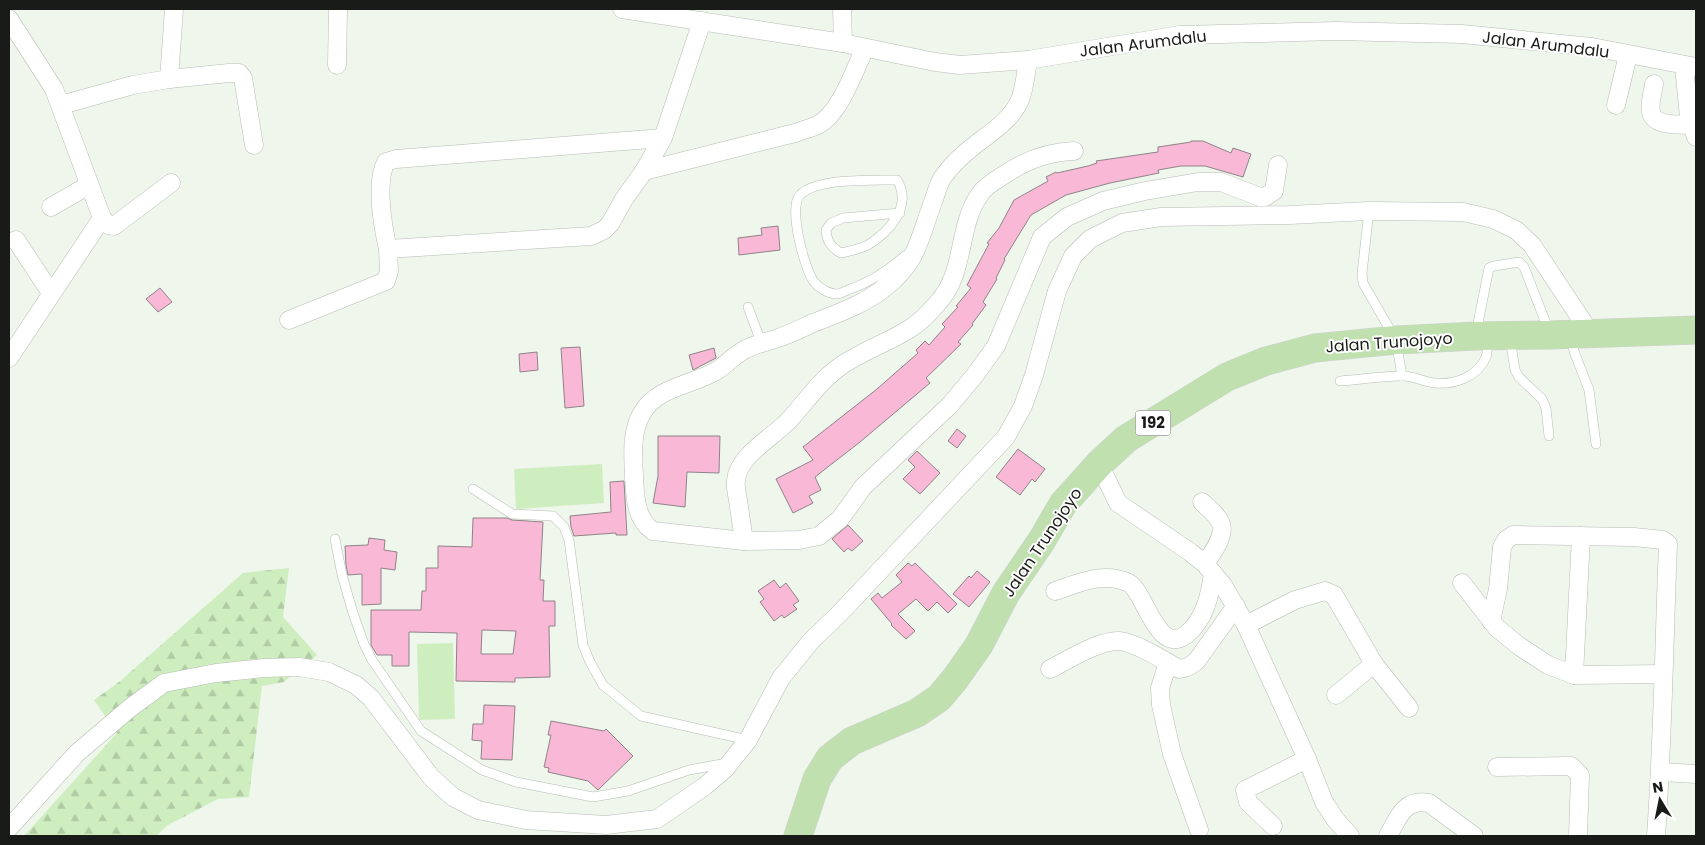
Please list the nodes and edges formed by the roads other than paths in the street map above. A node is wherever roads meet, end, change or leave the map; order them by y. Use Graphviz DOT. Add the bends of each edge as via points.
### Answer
graph roads {
  1 [pos="174,9"];
  2 [pos="338,9"];
  3 [pos="622,9"];
  4 [pos="842,9"];
  5 [pos="9,19"];
  6 [pos="702,21"];
  7 [pos="843,43"];
  8 [pos="865,48"];
  9 [pos="1628,54"];
  10 [pos="1028,60"];
  11 [pos="337,65"];
  12 [pos="1690,66"];
  13 [pos="169,79"];
  14 [pos="1654,84"];
  15 [pos="61,105"];
  16 [pos="1616,105"];
  17 [pos="1694,131"];
  18 [pos="663,138"];
  19 [pos="254,144"];
  20 [pos="1074,151"];
  21 [pos="1278,165"];
  22 [pos="644,171"];
  23 [pos="170,183"];
  24 [pos="89,185"];
  25 [pos="50,207"];
  26 [pos="1369,211"];
  27 [pos="900,213"];
  28 [pos="102,218"];
  29 [pos="16,240"];
  30 [pos="920,241"];
  31 [pos="388,250"];
  32 [pos="51,292"];
  33 [pos="748,307"];
  34 [pos="289,320"];
  35 [pos="1696,330"];
  36 [pos="1570,335"];
  37 [pos="1491,336"];
  38 [pos="1396,340"];
  39 [pos="761,342"];
  40 [pos="9,358"];
  41 [pos="1402,376"];
  42 [pos="1340,381"];
  43 [pos="1549,436"];
  44 [pos="1596,444"];
  45 [pos="1099,464"];
  46 [pos="473,490"];
  47 [pos="1202,502"];
  48 [pos="1581,536"];
  49 [pos="335,539"];
  50 [pos="744,541"];
  51 [pos="1209,568"];
  52 [pos="1462,583"];
  53 [pos="1055,591"];
  54 [pos="1236,606"];
  55 [pos="1491,621"];
  56 [pos="1246,625"];
  57 [pos="1168,663"];
  58 [pos="1374,664"];
  59 [pos="1050,669"];
  60 [pos="1663,674"];
  61 [pos="1574,675"];
  62 [pos="1336,695"];
  63 [pos="1409,708"];
  64 [pos="748,740"];
  65 [pos="1307,759"];
  66 [pos="730,763"];
  67 [pos="1497,767"];
  68 [pos="1661,772"];
  69 [pos="1696,774"];
  70 [pos="1273,826"];
  71 [pos="9,828"];
  72 [pos="592,830"];
  73 [pos="1199,830"];
  74 [pos="798,836"];
  75 [pos="1350,836"];
  76 [pos="1388,836"];
  77 [pos="1474,836"];
  78 [pos="1578,836"];
  79 [pos="1656,836"];
  1 -- 13 [label="street"];
  2 -- 11 [label="street"];
  3 -- 6 [label="street, Jalan Arumdalu"];
  4 -- 7 [label="street"];
  5 -- 15 [label="street"];
  6 -- 7 [label="street, Jalan Arumdalu"];
  6 -- 18 [label="street"];
  7 -- 8 [label="street, Jalan Arumdalu"];
  8 -- 10 [label="street, Jalan Arumdalu" via="960,65"];
  8 -- 22 [label="street" via="844,94 834,110 819,124 796,133"];
  9 -- 10 [label="street, Jalan Arumdalu" via="1592,47 1462,34 1336,31 1180,35"];
  9 -- 12 [label="street, Jalan Arumdalu"];
  9 -- 16 [label="street"];
  10 -- 30 [label="street" via="1018,105 996,129 963,155 942,179"];
  12 -- 17 [label="street"];
  13 -- 15 [label="street" via="133,85"];
  13 -- 19 [label="street" via="239,73 243,78"];
  14 -- 17 [label="street" via="1652,116 1659,122"];
  15 -- 24 [label="street"];
  18 -- 22 [label="street"];
  18 -- 31 [label="street" via="386,162 380,190"];
  20 -- 50 [label="street" via="1041,155 1016,167 980,193 971,212 957,272 938,304 912,328 860,353 838,368 814,389 781,428 752,452 739,468 736,482"];
  21 -- 50 [label="street" via="1274,191 1265,197 1221,182 1198,182 1103,201 1067,216 1042,236 996,346 950,405 863,487 840,520 819,536 799,540"];
  22 -- 31 [label="street" via="610,224 591,236"];
  23 -- 28 [label="street" via="114,226 108,226"];
  24 -- 25 [label="street"];
  24 -- 28 [label="street"];
  26 -- 36 [label="street" via="1463,212 1493,219 1516,230 1532,244"];
  26 -- 38 [label="lane" via="1363,284"];
  26 -- 64 [label="street" via="1161,217 1122,223 1090,239 1073,256 1057,291 1032,382 1006,437 811,641 781,678"];
  27 -- 27 [label="lane" via="885,232 866,246 841,253 831,247 827,239 826,230 831,223 843,218"];
  27 -- 30 [label="lane" via="902,198 897,180 842,180 801,194 795,203 802,254 814,282 837,294 867,284 891,268"];
  28 -- 32 [label="street"];
  29 -- 32 [label="street"];
  30 -- 39 [label="street" via="912,260 882,290 843,311"];
  31 -- 34 [label="street" via="386,281"];
  32 -- 40 [label="street"];
  33 -- 39 [label="lane"];
  35 -- 36 [label="main road, Jalan Trunojoyo / 192"];
  36 -- 37 [label="main road, Jalan Trunojoyo / 192"];
  36 -- 37 [label="lane" via="1519,262 1489,268"];
  36 -- 44 [label="lane" via="1589,390"];
  37 -- 38 [label="main road, Jalan Trunojoyo / 192"];
  37 -- 41 [label="lane" via="1480,367 1451,384"];
  37 -- 43 [label="lane" via="1519,377 1542,400"];
  38 -- 41 [label="lane"];
  38 -- 45 [label="main road, Jalan Trunojoyo / 192" via="1315,348 1266,361 1227,377 1126,439"];
  39 -- 50 [label="street" via="745,349 717,371 657,397 641,414 635,429 634,490 639,514 647,527 653,531"];
  41 -- 42 [label="lane"];
  45 -- 51 [label="street" via="1118,503"];
  45 -- 74 [label="main road, Jalan Trunojoyo / 192" via="1063,504 1006,593 979,645 938,698 917,712 852,741 830,758 816,780"];
  46 -- 64 [label="lane" via="512,514 553,516 564,527 569,540 583,645 603,685 641,716"];
  47 -- 51 [label="street" via="1221,524"];
  48 -- 55 [label="street" via="1514,535 1506,540 1502,547"];
  48 -- 60 [label="street" via="1634,537 1663,540 1668,544"];
  48 -- 61 [label="street"];
  49 -- 66 [label="lane" via="353,613 372,660 421,731 482,770 516,782 592,798 628,791 689,770"];
  51 -- 53 [label="street" via="1209,597 1196,626 1184,637 1163,635 1131,584 1120,580 1102,577"];
  51 -- 54 [label="street"];
  52 -- 55 [label="street"];
  54 -- 56 [label="street"];
  54 -- 57 [label="street" via="1193,664 1179,669"];
  55 -- 61 [label="street" via="1519,646"];
  56 -- 58 [label="street" via="1295,600 1325,591 1334,595"];
  56 -- 65 [label="street"];
  57 -- 59 [label="street" via="1137,647 1118,642 1102,644"];
  57 -- 73 [label="street" via="1160,688 1161,705 1172,754"];
  58 -- 62 [label="street"];
  58 -- 63 [label="street"];
  60 -- 61 [label="street"];
  60 -- 68 [label="street"];
  64 -- 66 [label="street"];
  65 -- 70 [label="street" via="1246,790 1248,802"];
  65 -- 75 [label="street" via="1324,802"];
  66 -- 72 [label="street" via="705,786 657,819 606,825"];
  67 -- 78 [label="street" via="1571,766 1576,770 1580,776"];
  68 -- 69 [label="street"];
  68 -- 79 [label="street"];
  71 -- 72 [label="street" via="77,753 164,684 216,673 299,667 329,672 356,685 371,698 431,777 453,797 478,810"];
  76 -- 77 [label="street" via="1404,809 1422,801 1429,802"];
}
